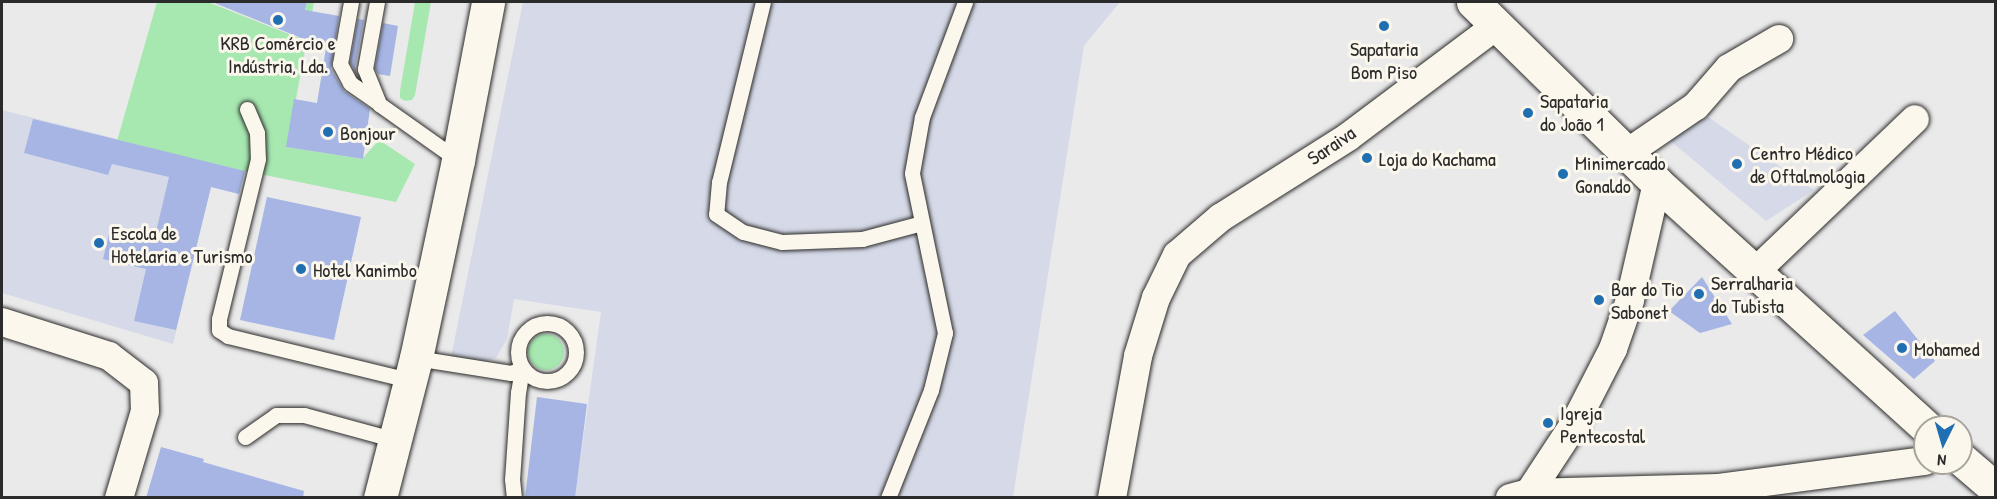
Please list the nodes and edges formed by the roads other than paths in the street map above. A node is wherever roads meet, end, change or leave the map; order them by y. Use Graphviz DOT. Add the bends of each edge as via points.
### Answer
graph roads {
  1 [pos="351,2"];
  2 [pos="377,2"];
  3 [pos="488,2"];
  4 [pos="763,2"];
  5 [pos="965,2"];
  6 [pos="1473,2"];
  7 [pos="1497,25"];
  8 [pos="1779,39"];
  9 [pos="380,104"];
  10 [pos="247,109"];
  11 [pos="1914,119"];
  12 [pos="1627,153"];
  13 [pos="458,160"];
  14 [pos="1657,183"];
  15 [pos="922,223"];
  16 [pos="1755,272"];
  17 [pos="2,322"];
  18 [pos="413,369"];
  19 [pos="1913,415"];
  20 [pos="245,437"];
  21 [pos="396,441"];
  22 [pos="1913,463"];
  23 [pos="1973,470"];
  24 [pos="1995,489"];
  25 [pos="1722,493"];
  26 [pos="1519,495"];
  27 [pos="119,498"];
  28 [pos="380,498"];
  29 [pos="514,498"];
  30 [pos="888,498"];
  31 [pos="1112,498"];
  1 -- 9 [label="lane" via="340,64 350,83"];
  2 -- 9 [label="lane" via="365,69"];
  3 -- 13 [label="main road"];
  4 -- 15 [label="lane" via="719,182 716,214 743,232 782,242 862,239"];
  5 -- 15 [label="lane" via="922,117 912,173"];
  6 -- 7 [label="main road"];
  7 -- 12 [label="main road"];
  7 -- 31 [label="street" via="1348,137 1220,218 1178,255 1156,298 1138,356"];
  8 -- 12 [label="street" via="1729,68 1696,106"];
  9 -- 13 [label="lane"];
  10 -- 18 [label="lane" via="257,133 258,159 219,330 228,336"];
  11 -- 16 [label="street"];
  12 -- 14 [label="main road"];
  13 -- 18 [label="main road"];
  14 -- 16 [label="main road"];
  14 -- 26 [label="street" via="1630,300 1613,349 1575,423"];
  15 -- 30 [label="lane" via="945,333 931,390"];
  16 -- 19 [label="main road"];
  17 -- 27 [label="street" via="109,356 144,383 145,411"];
  18 -- 21 [label="main road"];
  18 -- 29 [label="lane" via="511,373 522,368 512,468"];
  20 -- 21 [label="lane" via="276,415 304,415"];
  21 -- 28 [label="main road"];
  22 -- 25 [label="street"];
  23 -- 24 [label="main road"];
  25 -- 26 [label="street"];
}
